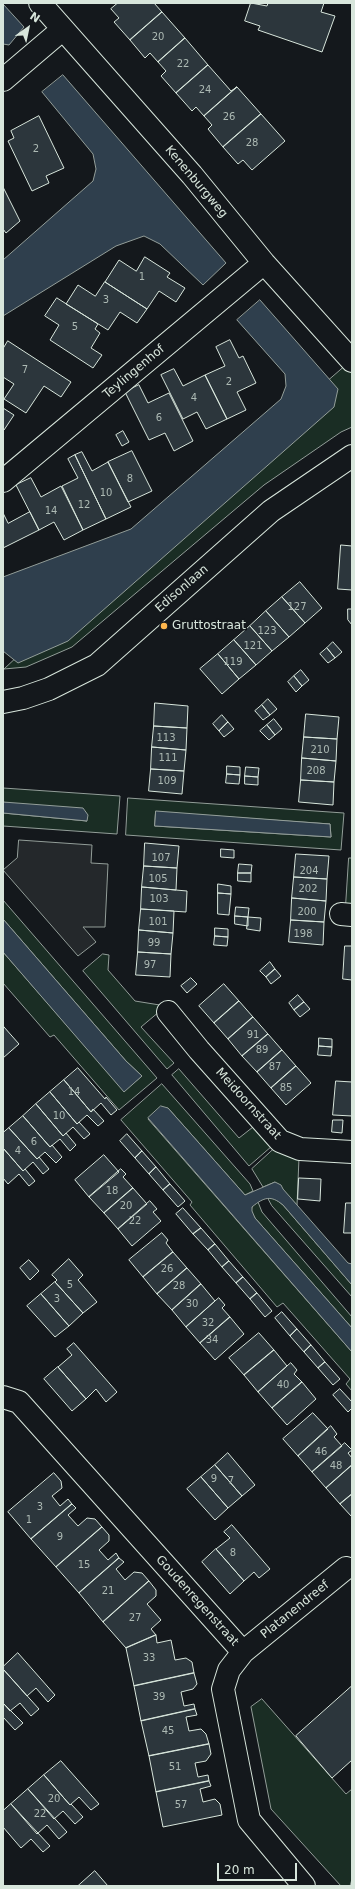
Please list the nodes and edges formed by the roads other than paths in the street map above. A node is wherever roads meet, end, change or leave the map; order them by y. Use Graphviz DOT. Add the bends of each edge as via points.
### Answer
graph roads {
  1 [pos="40,3"];
  2 [pos="63,29"];
  3 [pos="3,80"];
  4 [pos="264,263"];
  5 [pos="352,361"];
  6 [pos="352,456"];
  7 [pos="3,480"];
  8 [pos="3,702"];
  9 [pos="168,1012"];
  10 [pos="352,1152"];
  11 [pos="3,1397"];
  12 [pos="350,1568"];
  13 [pos="243,1652"];
  14 [pos="304,1886"];
  1 -- 2 [label="street, Kenenburgweg"];
  2 -- 3 [label="street"];
  2 -- 4 [label="street, Kenenburgweg" via="192,175"];
  4 -- 5 [label="street, Kenenburgweg"];
  4 -- 7 [label="street, Teylingenhof"];
  6 -- 8 [label="street, Edisonlaan" via="271,511 97,665 49,689"];
  9 -- 10 [label="street, Meidoornstraat" via="280,1141 300,1149"];
  11 -- 13 [label="street, Goudenregenstraat" via="19,1402"];
  12 -- 13 [label="street, Platanendreef"];
  13 -- 14 [label="street, Goudenregenstraat" via="228,1670 223,1689 249,1820"];
}
